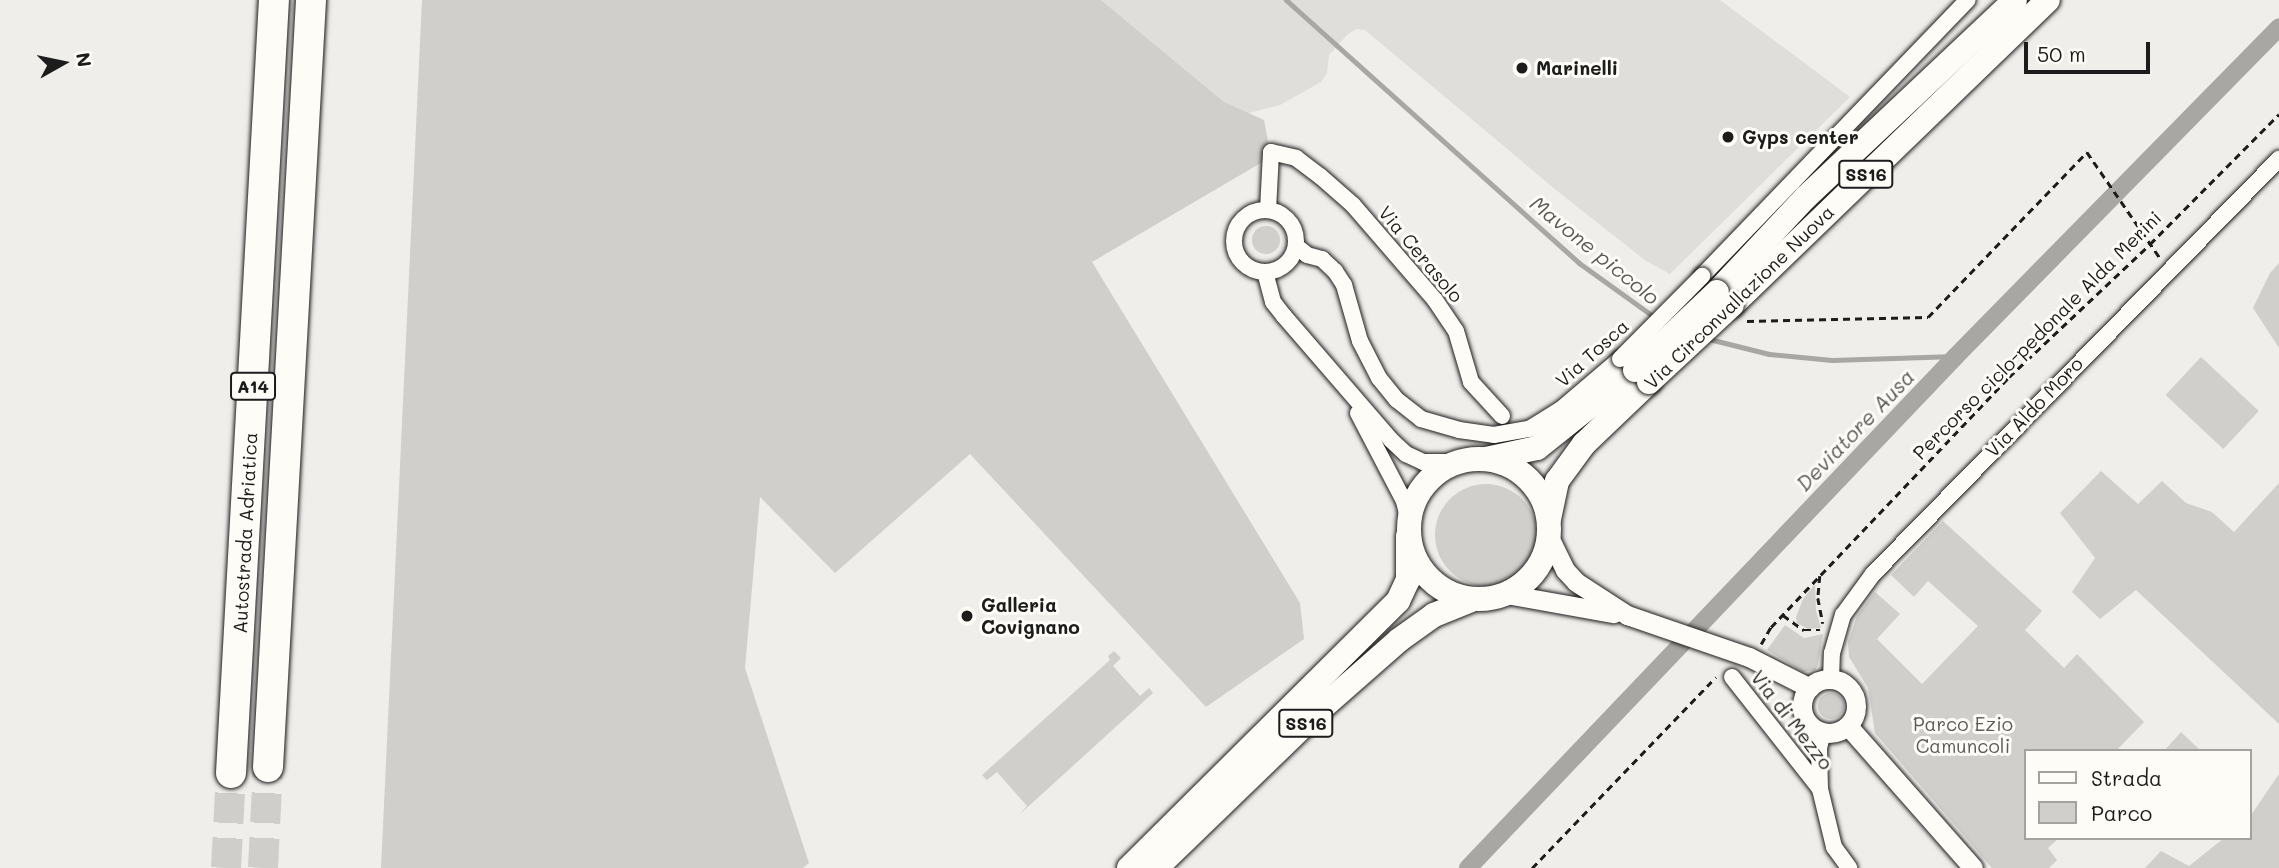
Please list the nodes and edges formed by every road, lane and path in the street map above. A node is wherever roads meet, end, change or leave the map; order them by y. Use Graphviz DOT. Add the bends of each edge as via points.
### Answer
graph roads {
  1 [pos="274,0"];
  2 [pos="311,0"];
  3 [pos="2015,0"];
  4 [pos="2048,0"];
  5 [pos="1960,2"];
  6 [pos="2279,114"];
  7 [pos="2279,159"];
  8 [pos="1268,210"];
  9 [pos="2150,244"];
  10 [pos="1296,247"];
  11 [pos="1265,272"];
  12 [pos="1723,298"];
  13 [pos="1635,370"];
  14 [pos="1348,392"];
  15 [pos="1502,416"];
  16 [pos="1486,459"];
  17 [pos="1458,462"];
  18 [pos="1408,529"];
  19 [pos="1549,530"];
  20 [pos="1819,576"];
  21 [pos="1506,594"];
  22 [pos="1471,600"];
  23 [pos="1783,614"];
  24 [pos="1627,615"];
  25 [pos="1756,649"];
  26 [pos="1732,677"];
  27 [pos="1830,679"];
  28 [pos="1810,688"];
  29 [pos="1848,726"];
  30 [pos="1823,732"];
  31 [pos="268,766"];
  32 [pos="232,773"];
  33 [pos="1820,789"];
  34 [pos="1129,868"];
  35 [pos="1156,868"];
  36 [pos="1532,868"];
  37 [pos="1849,868"];
  38 [pos="1973,868"];
  1 -- 32 [label="highway, Autostrada Adriatica / A14"];
  2 -- 31 [label="highway, Autostrada Adriatica / A14"];
  3 -- 12 [label="main road, Via Circonvallazione Nuova / SS16" via="1806,197"];
  4 -- 12 [label="main road, Via Circonvallazione Nuova / SS16"];
  5 -- 12 [label="street, Via Tosca"];
  6 -- 9 [label="path, Percorso ciclo-pedonale Alda Merini"];
  7 -- 27 [label="street, Via Aldo Moro" via="1872,574 1843,615"];
  8 -- 10 [label="street" via="1278,212 1293,226"];
  8 -- 11 [label="street" via="1258,210 1241,221 1234,239 1246,266"];
  8 -- 15 [label="street, Via Cerasolo" via="1271,152 1296,158 1353,205 1457,331 1471,382"];
  9 -- 12 [label="path" via="2087,152 1928,317"];
  9 -- 20 [label="path, Percorso ciclo-pedonale Alda Merini" via="2009,377"];
  10 -- 11 [label="street" via="1282,268"];
  10 -- 13 [label="street, Via Tosca" via="1322,258 1335,271 1344,285 1360,341 1379,378 1421,419 1494,435 1529,429"];
  11 -- 14 [label="street" via="1273,302"];
  12 -- 13 [label="main road, Via Circonvallazione Nuova / SS16, bridge"];
  12 -- 13 [label="street, Via Tosca, bridge"];
  13 -- 16 [label="main road, Via Circonvallazione Nuova / SS16" via="1537,448"];
  13 -- 19 [label="main road, Via Circonvallazione Nuova / SS16" via="1557,481"];
  14 -- 17 [label="street" via="1406,454 1423,462"];
  14 -- 18 [label="street" via="1404,501"];
  16 -- 17 [label="main road, SS16"];
  16 -- 19 [label="main road, SS16" via="1512,467 1533,485 1541,496"];
  17 -- 18 [label="main road, SS16" via="1424,484 1411,508"];
  18 -- 22 [label="main road" via="1416,562 1434,584"];
  18 -- 34 [label="main road, SS16" via="1408,580 1398,601"];
  19 -- 21 [label="main road, SS16" via="1535,572"];
  19 -- 24 [label="street" via="1565,570 1576,582"];
  20 -- 23 [label="path, Percorso ciclo-pedonale Alda Merini"];
  20 -- 23 [label="path" via="1824,630 1804,630"];
  21 -- 22 [label="main road, SS16"];
  21 -- 24 [label="street"];
  22 -- 35 [label="main road, SS16" via="1434,615 1399,640"];
  23 -- 25 [label="path, Percorso ciclo-pedonale Alda Merini"];
  24 -- 25 [label="street"];
  25 -- 28 [label="street"];
  26 -- 33 [label="street, Via di Mezzo"];
  26 -- 36 [label="path" via="1721,672"];
  27 -- 28 [label="street"];
  27 -- 29 [label="street" via="1847,686 1856,701"];
  28 -- 30 [label="street" via="1803,702 1805,717"];
  29 -- 30 [label="street"];
  29 -- 38 [label="street"];
  30 -- 33 [label="street, Via di Mezzo"];
  33 -- 37 [label="street, Via di Mezzo" via="1834,847"];
}
